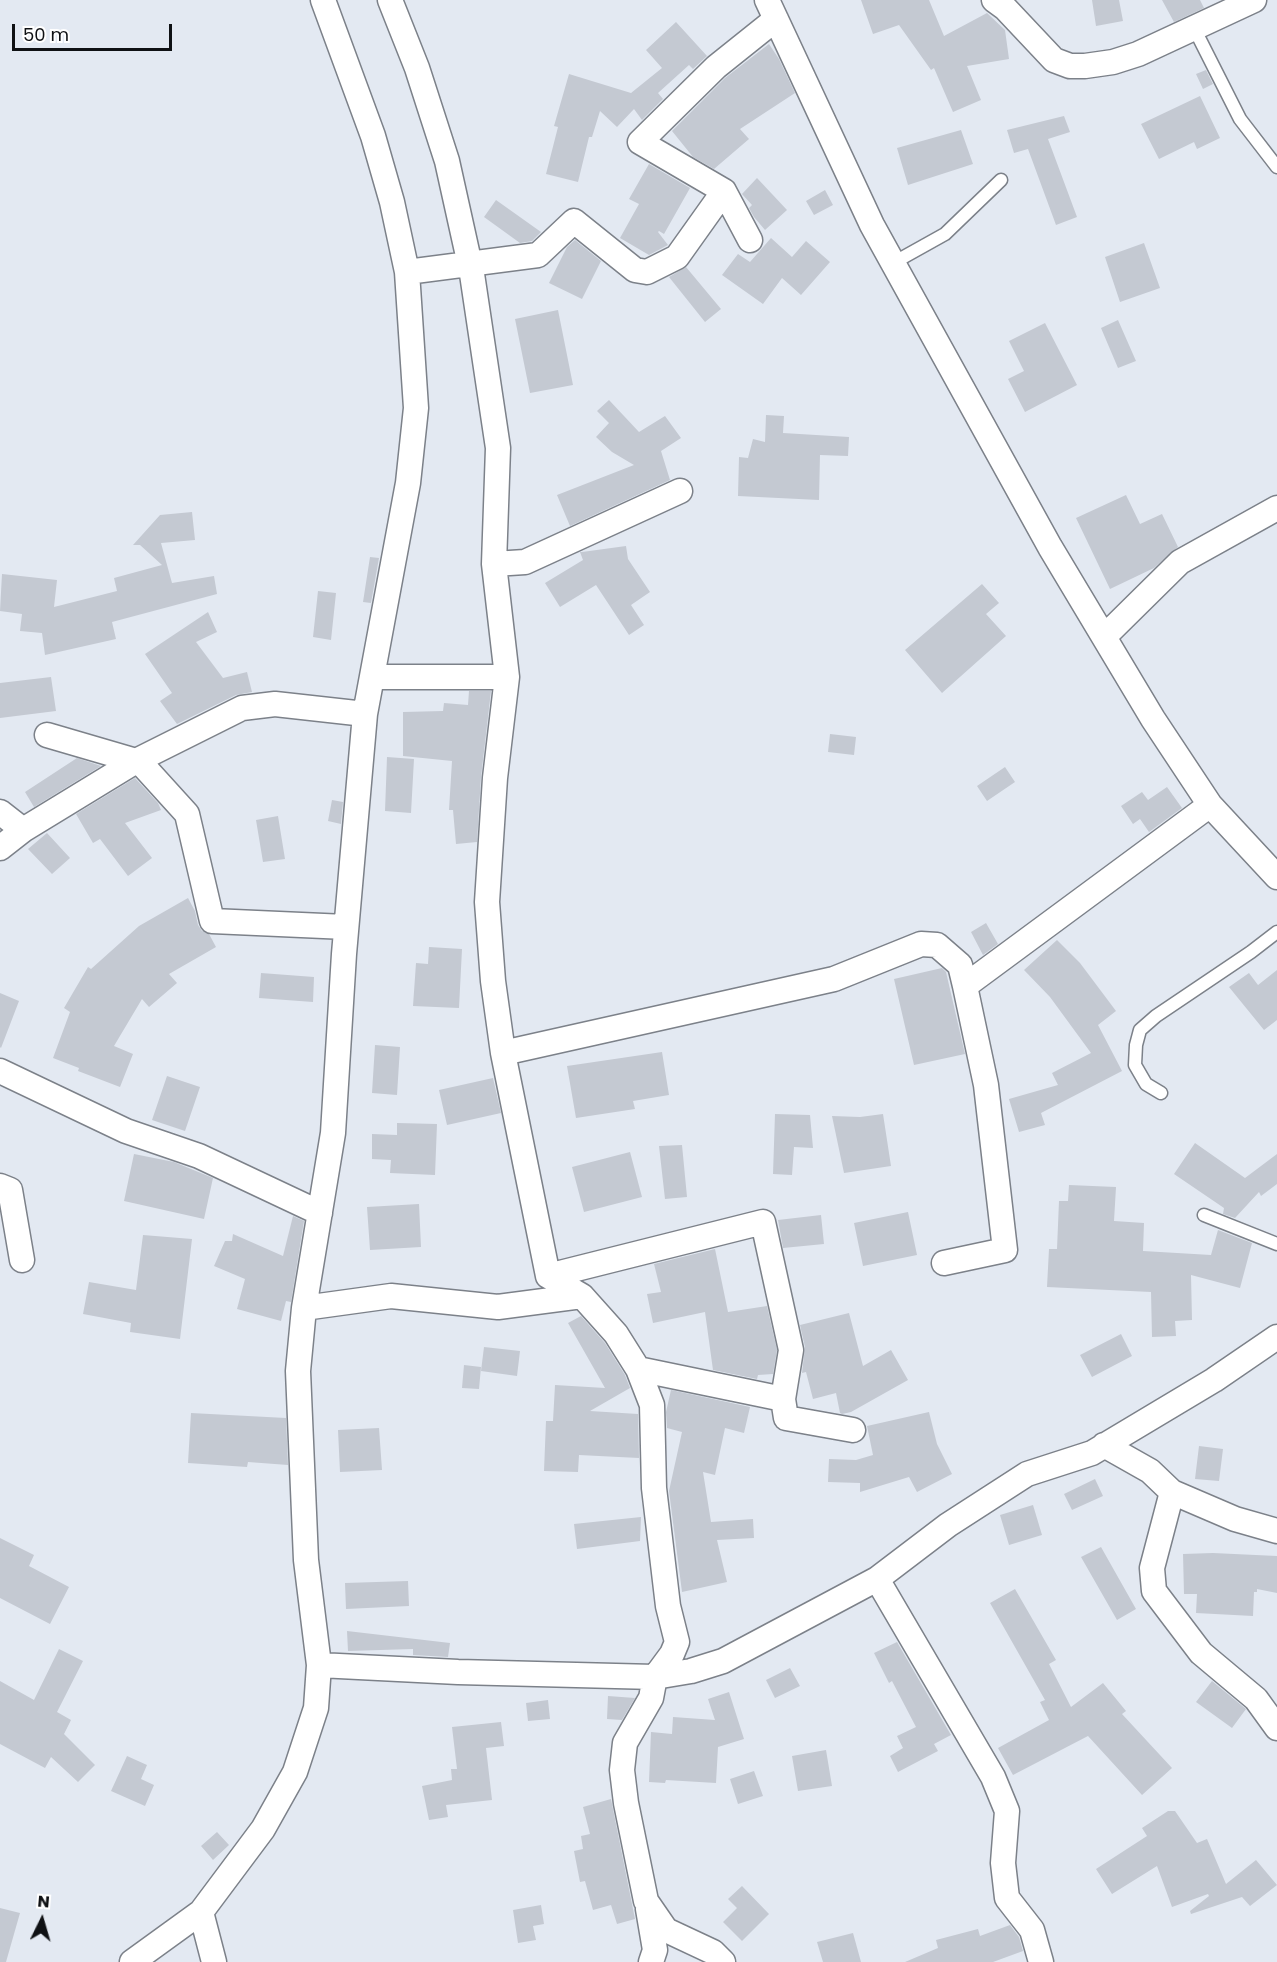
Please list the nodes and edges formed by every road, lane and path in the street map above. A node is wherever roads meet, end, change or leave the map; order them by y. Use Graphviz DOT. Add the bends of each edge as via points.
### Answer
graph roads {
  1 [pos="323,0"];
  2 [pos="390,0"];
  3 [pos="994,0"];
  4 [pos="1254,0"];
  5 [pos="772,10"];
  6 [pos="1194,28"];
  7 [pos="1277,167"];
  8 [pos="1001,180"];
  9 [pos="724,191"];
  10 [pos="750,240"];
  11 [pos="893,263"];
  12 [pos="470,265"];
  13 [pos="407,272"];
  14 [pos="680,490"];
  15 [pos="1277,508"];
  16 [pos="494,564"];
  17 [pos="1104,637"];
  18 [pos="372,677"];
  19 [pos="507,677"];
  20 [pos="365,714"];
  21 [pos="47,735"];
  22 [pos="137,760"];
  23 [pos="1210,805"];
  24 [pos="0,812"];
  25 [pos="23,830"];
  26 [pos="0,848"];
  27 [pos="1277,877"];
  28 [pos="346,927"];
  29 [pos="1277,932"];
  30 [pos="965,986"];
  31 [pos="502,1053"];
  32 [pos="0,1071"];
  33 [pos="1161,1093"];
  34 [pos="0,1186"];
  35 [pos="320,1213"];
  36 [pos="1204,1215"];
  37 [pos="1277,1244"];
  38 [pos="22,1260"];
  39 [pos="944,1263"];
  40 [pos="548,1276"];
  41 [pos="582,1296"];
  42 [pos="304,1308"];
  43 [pos="1277,1337"];
  44 [pos="638,1369"];
  45 [pos="783,1399"];
  46 [pos="853,1430"];
  47 [pos="1104,1445"];
  48 [pos="1172,1492"];
  49 [pos="1277,1531"];
  50 [pos="877,1579"];
  51 [pos="320,1665"];
  52 [pos="655,1677"];
  53 [pos="1277,1728"];
  54 [pos="646,1901"];
  55 [pos="201,1912"];
  56 [pos="132,1962"];
  57 [pos="214,1962"];
  58 [pos="651,1962"];
  59 [pos="723,1962"];
  60 [pos="1041,1962"];
  1 -- 13 [label="street" via="373,135"];
  2 -- 12 [label="street" via="447,161"];
  3 -- 6 [label="street" via="1054,60 1070,66 1113,62"];
  4 -- 6 [label="street"];
  5 -- 9 [label="street" via="640,142"];
  5 -- 11 [label="street"];
  6 -- 7 [label="lane" via="1240,119"];
  8 -- 11 [label="lane" via="945,234"];
  9 -- 10 [label="street"];
  9 -- 12 [label="street" via="677,257 647,272 635,270 574,221 538,255"];
  11 -- 17 [label="street"];
  12 -- 13 [label="street"];
  12 -- 16 [label="street" via="498,448"];
  13 -- 18 [label="street" via="416,408 408,483"];
  14 -- 16 [label="street" via="525,562"];
  15 -- 17 [label="street" via="1180,562"];
  16 -- 19 [label="street"];
  17 -- 23 [label="street"];
  18 -- 19 [label="street"];
  18 -- 20 [label="street"];
  19 -- 31 [label="street" via="495,778 487,902"];
  20 -- 22 [label="street" via="275,704 242,708"];
  20 -- 28 [label="street"];
  21 -- 22 [label="street"];
  22 -- 25 [label="street"];
  22 -- 28 [label="street" via="187,814 212,921"];
  23 -- 27 [label="street"];
  23 -- 30 [label="street"];
  24 -- 25 [label="street"];
  25 -- 26 [label="street"];
  28 -- 35 [label="street" via="333,1133"];
  29 -- 33 [label="lane" via="1140,1030 1135,1065 1146,1084"];
  30 -- 31 [label="street" via="960,965 950,955 937,945 921,944 834,979"];
  30 -- 39 [label="street" via="986,1084 1005,1250"];
  31 -- 40 [label="street"];
  32 -- 35 [label="street" via="126,1131 199,1156"];
  34 -- 38 [label="street" via="10,1190"];
  35 -- 42 [label="street"];
  36 -- 37 [label="lane"];
  40 -- 41 [label="street"];
  40 -- 45 [label="street" via="763,1222 791,1350"];
  41 -- 42 [label="street" via="498,1307 391,1296"];
  41 -- 44 [label="street" via="616,1334"];
  42 -- 51 [label="street" via="298,1371 306,1560"];
  43 -- 47 [label="street" via="1214,1380"];
  44 -- 45 [label="street"];
  44 -- 52 [label="street" via="652,1405 654,1488 668,1606 677,1642"];
  45 -- 46 [label="street" via="786,1418"];
  47 -- 48 [label="street" via="1150,1471"];
  47 -- 50 [label="street" via="1092,1453 1027,1474 948,1525"];
  48 -- 49 [label="street" via="1235,1519"];
  48 -- 53 [label="street" via="1152,1568 1154,1591 1201,1653 1256,1699"];
  50 -- 52 [label="street" via="723,1661"];
  50 -- 60 [label="street" via="993,1777 1007,1811 1007,1898 1032,1930"];
  51 -- 52 [label="street"];
  51 -- 55 [label="street" via="316,1708 295,1772 263,1829"];
  52 -- 54 [label="street" via="651,1698 625,1743 622,1770"];
  54 -- 58 [label="street" via="656,1950"];
  54 -- 59 [label="street" via="666,1930 713,1952"];
  55 -- 56 [label="street"];
  55 -- 57 [label="street"];
}
